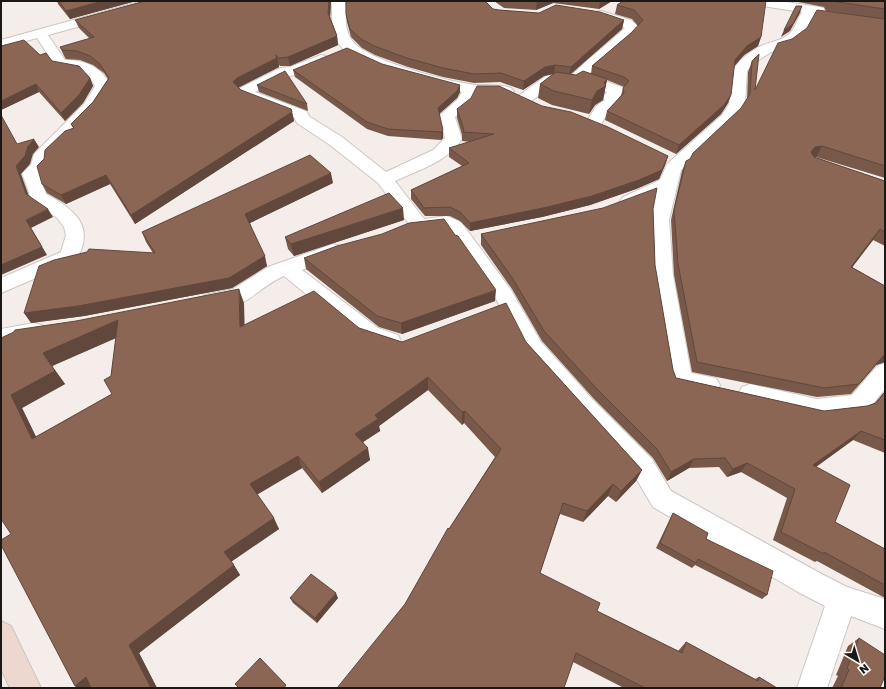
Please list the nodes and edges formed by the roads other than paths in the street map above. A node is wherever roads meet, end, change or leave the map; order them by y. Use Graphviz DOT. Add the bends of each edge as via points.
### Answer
graph roads {
  1 [pos="156,1"];
  2 [pos="338,1"];
  3 [pos="755,1"];
  4 [pos="769,2"];
  5 [pos="618,5"];
  6 [pos="818,14"];
  7 [pos="885,25"];
  8 [pos="40,34"];
  9 [pos="1,44"];
  10 [pos="340,51"];
  11 [pos="579,77"];
  12 [pos="471,89"];
  13 [pos="524,100"];
  14 [pos="542,107"];
  15 [pos="593,123"];
  16 [pos="384,179"];
  17 [pos="668,183"];
  18 [pos="615,206"];
  19 [pos="354,244"];
  20 [pos="287,268"];
  21 [pos="1,286"];
  22 [pos="195,303"];
  23 [pos="53,329"];
  24 [pos="1,337"];
  25 [pos="409,342"];
  26 [pos="885,372"];
  27 [pos="842,599"];
  28 [pos="885,614"];
  29 [pos="1,636"];
  30 [pos="26,688"];
  31 [pos="812,688"];
  1 -- 8 [label="street"];
  2 -- 10 [label="street" via="338,22 346,44"];
  3 -- 4 [label="street"];
  4 -- 6 [label="street" via="819,11"];
  5 -- 11 [label="street" via="594,14 626,23 633,28 590,64"];
  6 -- 7 [label="street"];
  6 -- 17 [label="street" via="808,14 797,34 782,45 766,49 740,70 737,104 728,118 673,160"];
  8 -- 9 [label="street"];
  8 -- 21 [label="street" via="61,64 80,64 99,75 103,86 90,107 40,158 39,167 31,173 38,197 67,215 76,232 74,247 69,256"];
  10 -- 12 [label="street" via="357,53 388,67"];
  10 -- 16 [label="street" via="245,91 249,95 300,114 303,120 336,141"];
  11 -- 13 [label="street" via="574,82 552,79"];
  11 -- 15 [label="street" via="617,90 611,97 613,101 602,109"];
  12 -- 13 [label="street" via="501,88"];
  12 -- 16 [label="street" via="464,102 447,116 454,139 439,154"];
  13 -- 14 [label="street"];
  16 -- 27 [label="street" via="410,228 447,222 474,238 504,295 499,309 585,407 643,467 662,499"];
  17 -- 18 [label="street"];
  17 -- 26 [label="street" via="660,220 663,275 681,380 817,409 859,404"];
  19 -- 20 [label="street"];
  20 -- 22 [label="street" via="247,288 239,295"];
  20 -- 25 [label="street" via="370,334 402,345"];
  23 -- 24 [label="street"];
  27 -- 28 [label="street"];
  27 -- 31 [label="street"];
  29 -- 30 [label="street"];
}
